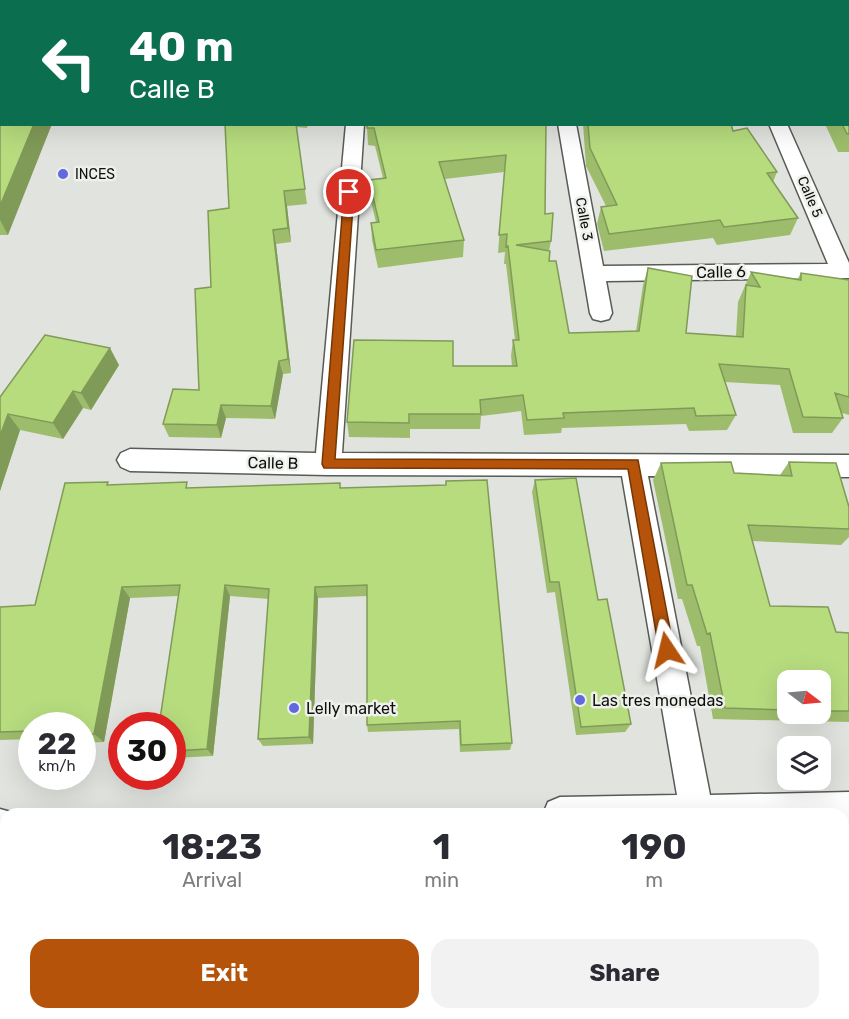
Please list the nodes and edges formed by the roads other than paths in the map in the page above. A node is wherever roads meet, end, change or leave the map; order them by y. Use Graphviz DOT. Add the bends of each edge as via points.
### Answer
graph roads {
  1 [pos="355,126"];
  2 [pos="567,126"];
  3 [pos="779,126"];
  4 [pos="845,270"];
  5 [pos="594,274"];
  6 [pos="601,313"];
  7 [pos="130,459"];
  8 [pos="328,464"];
  9 [pos="633,464"];
  10 [pos="849,466"];
  11 [pos="695,808"];
  1 -- 8 [label="street"];
  2 -- 5 [label="street, Calle 3"];
  3 -- 4 [label="street, Calle 5"];
  4 -- 5 [label="street, Calle 6"];
  5 -- 6 [label="street, Calle 3"];
  7 -- 8 [label="street, Calle B"];
  8 -- 9 [label="street, Calle B"];
  9 -- 10 [label="street, Calle B"];
  9 -- 11 [label="street"];
}
